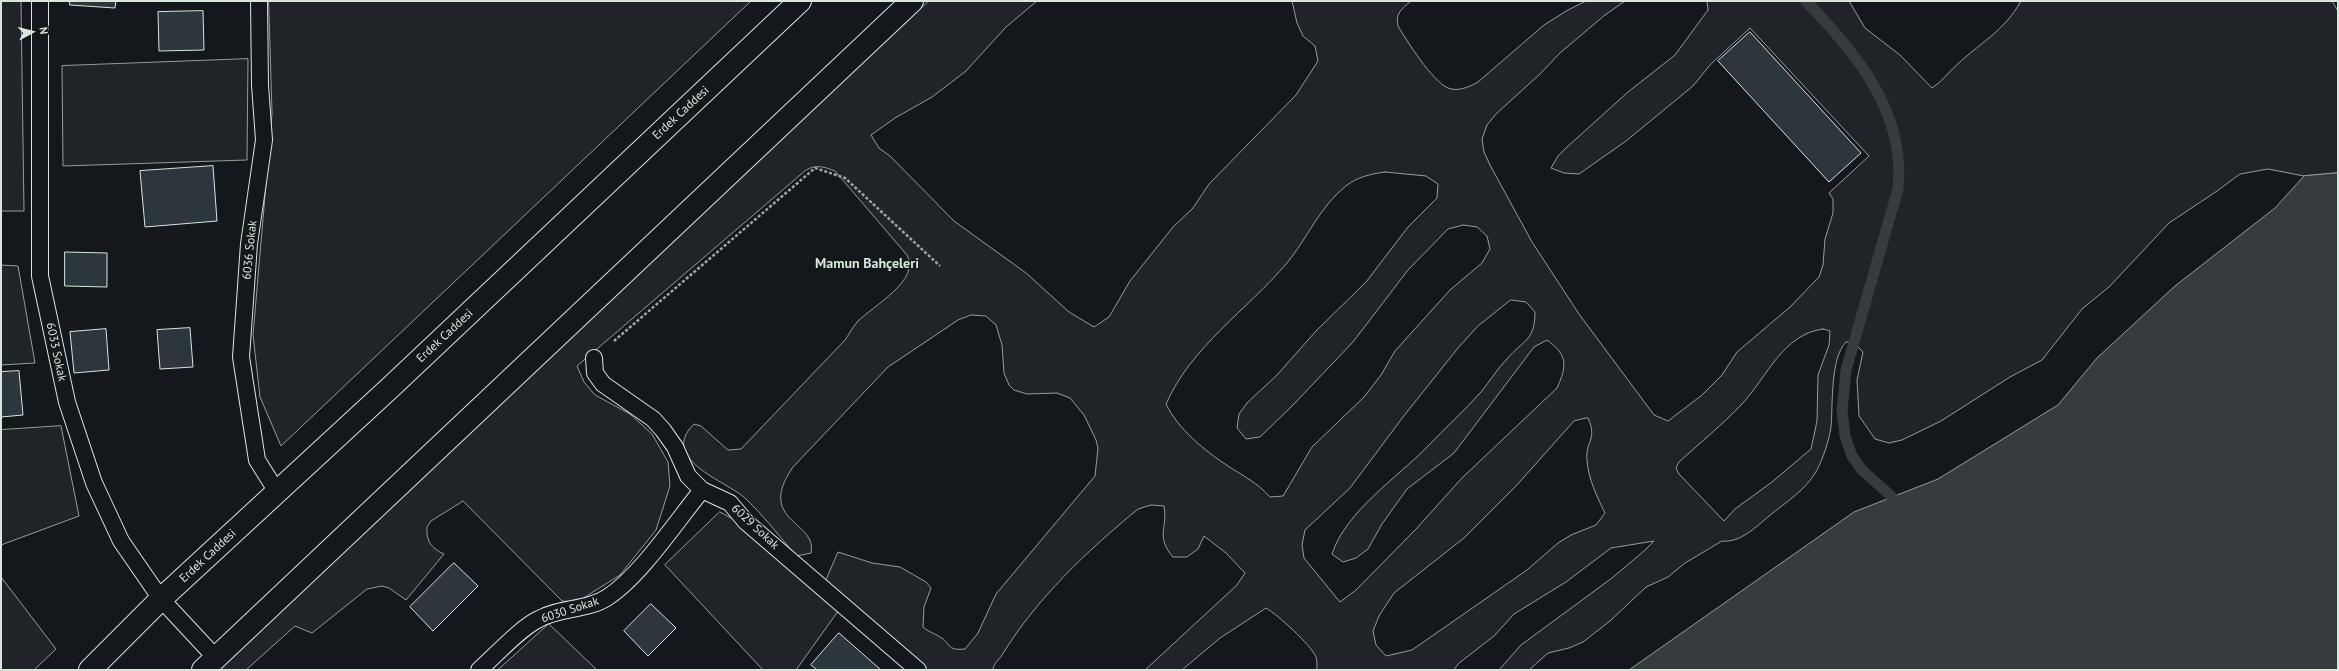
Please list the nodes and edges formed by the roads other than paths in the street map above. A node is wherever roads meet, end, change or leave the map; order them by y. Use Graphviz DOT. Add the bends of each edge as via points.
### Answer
graph roads {
  1 [pos="40,1"];
  2 [pos="259,1"];
  3 [pos="800,1"];
  4 [pos="912,1"];
  5 [pos="594,358"];
  6 [pos="702,490"];
  7 [pos="277,492"];
  8 [pos="161,599"];
  9 [pos="210,664"];
  10 [pos="90,670"];
  11 [pos="479,670"];
  12 [pos="918,670"];
  1 -- 8 [label="lane, 6033 Sokak" via="42,283 66,402 94,483 121,542"];
  2 -- 7 [label="lane, 6036 Sokak" via="260,85 264,140 249,244 241,357 257,460"];
  3 -- 7 [label="main road, Erdek Caddesi"];
  4 -- 9 [label="main road"];
  5 -- 6 [label="lane, 6029 Sokak" via="596,373 603,384 653,419 675,447 688,476"];
  6 -- 11 [label="lane, 6030 Sokak" via="629,580 607,598 538,619"];
  6 -- 12 [label="lane, 6029 Sokak" via="730,503 746,522"];
  7 -- 8 [label="main road, Erdek Caddesi"];
  8 -- 9 [label="lane, 6033 Sokak"];
  8 -- 10 [label="main road, Erdek Caddesi"];
}
